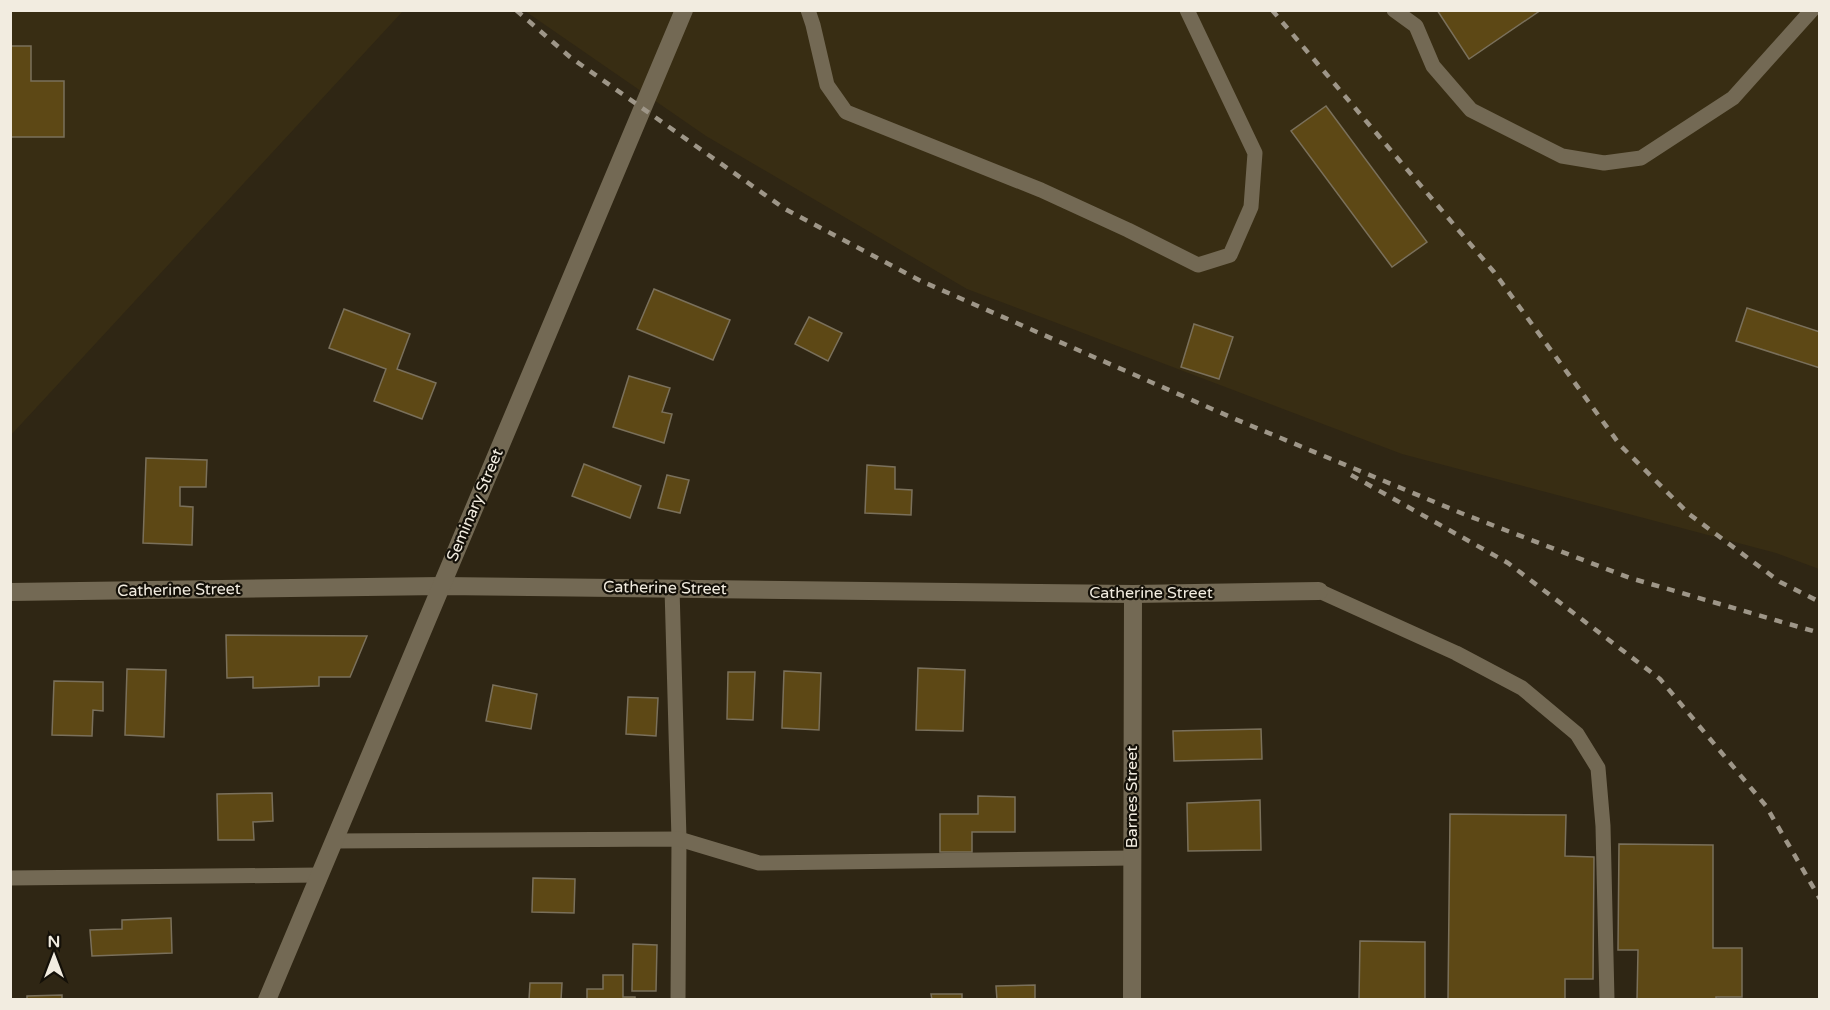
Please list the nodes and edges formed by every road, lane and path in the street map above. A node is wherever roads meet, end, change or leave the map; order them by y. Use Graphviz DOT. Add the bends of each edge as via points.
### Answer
graph roads {
  1 [pos="684,10"];
  2 [pos="808,10"];
  3 [pos="1187,10"];
  4 [pos="1394,10"];
  5 [pos="1812,10"];
  6 [pos="441,586"];
  7 [pos="672,588"];
  8 [pos="1319,591"];
  9 [pos="10,592"];
  10 [pos="1133,594"];
  11 [pos="679,839"];
  12 [pos="333,841"];
  13 [pos="1132,858"];
  14 [pos="319,876"];
  15 [pos="10,878"];
  16 [pos="267,999"];
  17 [pos="678,999"];
  18 [pos="1132,999"];
  19 [pos="1607,999"];
  1 -- 6 [label="street, Seminary Street"];
  2 -- 3 [label="lane" via="827,85 846,112 1041,190 1198,265 1230,255 1251,207 1255,153"];
  4 -- 5 [label="lane" via="1416,26 1433,66 1471,110 1562,156 1604,163 1641,158 1733,98"];
  6 -- 7 [label="street, Catherine Street"];
  6 -- 9 [label="street, Catherine Street"];
  6 -- 12 [label="street, Seminary Street"];
  7 -- 10 [label="street, Catherine Street"];
  7 -- 11 [label="lane"];
  8 -- 10 [label="street, Catherine Street"];
  8 -- 19 [label="lane" via="1456,653 1522,688 1577,734 1598,768"];
  10 -- 13 [label="street, Barnes Street"];
  11 -- 12 [label="lane"];
  11 -- 13 [label="lane" via="759,863"];
  11 -- 17 [label="lane"];
  12 -- 14 [label="street, Seminary Street"];
  13 -- 18 [label="street, Barnes Street"];
  14 -- 15 [label="lane"];
  14 -- 16 [label="street, Seminary Street"];
}
